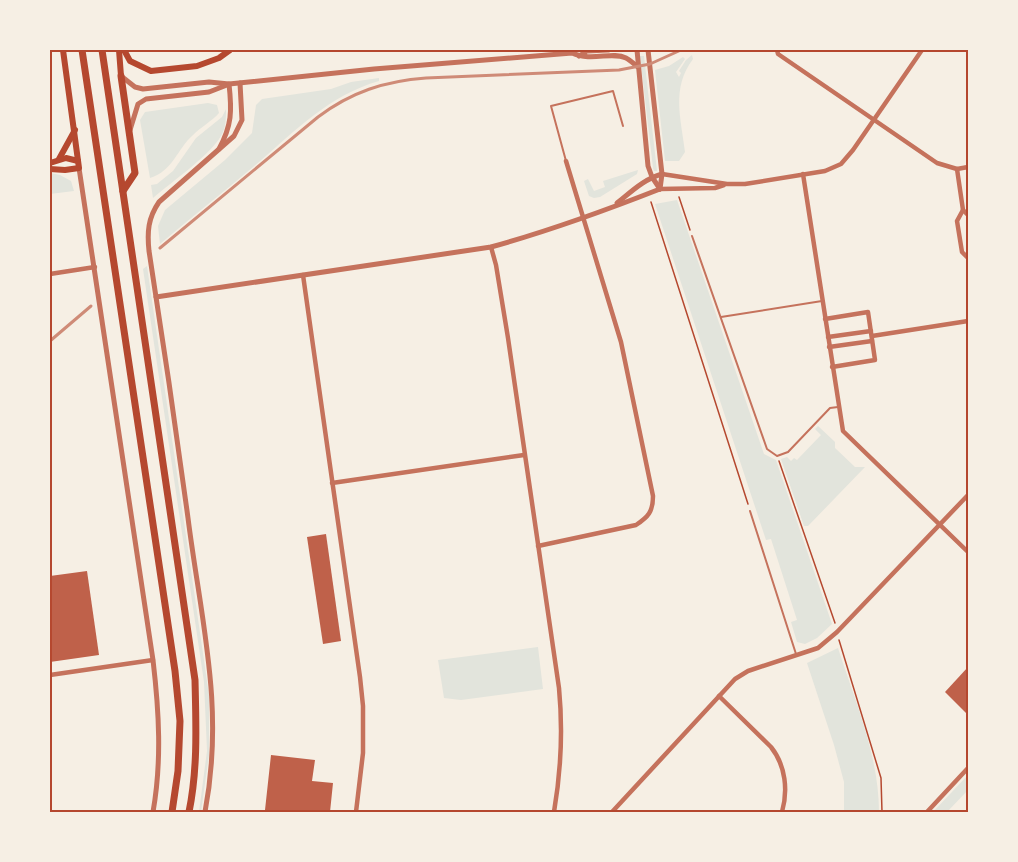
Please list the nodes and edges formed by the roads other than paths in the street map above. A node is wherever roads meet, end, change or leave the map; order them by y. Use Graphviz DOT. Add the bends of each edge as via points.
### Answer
graph roads {
  1 [pos="63,50"];
  2 [pos="82,50"];
  3 [pos="102,50"];
  4 [pos="119,50"];
  5 [pos="124,50"];
  6 [pos="230,50"];
  7 [pos="608,50"];
  8 [pos="637,50"];
  9 [pos="648,50"];
  10 [pos="777,50"];
  11 [pos="922,50"];
  12 [pos="576,53"];
  13 [pos="638,67"];
  14 [pos="121,76"];
  15 [pos="240,83"];
  16 [pos="229,84"];
  17 [pos="874,119"];
  18 [pos="623,126"];
  19 [pos="75,130"];
  20 [pos="129,134"];
  21 [pos="217,153"];
  22 [pos="59,159"];
  23 [pos="566,161"];
  24 [pos="50,163"];
  25 [pos="79,165"];
  26 [pos="969,167"];
  27 [pos="50,169"];
  28 [pos="957,169"];
  29 [pos="662,174"];
  30 [pos="803,174"];
  31 [pos="652,177"];
  32 [pos="727,184"];
  33 [pos="125,185"];
  34 [pos="660,189"];
  35 [pos="613,206"];
  36 [pos="963,210"];
  37 [pos="969,215"];
  38 [pos="583,218"];
  39 [pos="692,236"];
  40 [pos="491,247"];
  41 [pos="969,258"];
  42 [pos="95,267"];
  43 [pos="50,274"];
  44 [pos="303,275"];
  45 [pos="156,297"];
  46 [pos="822,301"];
  47 [pos="720,317"];
  48 [pos="825,319"];
  49 [pos="968,321"];
  50 [pos="872,336"];
  51 [pos="828,337"];
  52 [pos="830,347"];
  53 [pos="832,367"];
  54 [pos="838,407"];
  55 [pos="524,455"];
  56 [pos="332,483"];
  57 [pos="969,495"];
  58 [pos="750,511"];
  59 [pos="940,525"];
  60 [pos="538,546"];
  61 [pos="969,552"];
  62 [pos="797,656"];
  63 [pos="153,660"];
  64 [pos="50,675"];
  65 [pos="719,696"];
  66 [pos="969,768"];
  67 [pos="153,813"];
  68 [pos="172,813"];
  69 [pos="189,813"];
  70 [pos="205,813"];
  71 [pos="356,813"];
  72 [pos="554,813"];
  73 [pos="612,813"];
  74 [pos="782,813"];
  75 [pos="927,813"];
  1 -- 19 [label="main road"];
  2 -- 68 [label="highway" via="175,671 180,721"];
  3 -- 33 [label="highway"];
  4 -- 14 [label="main road"];
  5 -- 6 [label="main road" via="130,61 151,71 197,66"];
  7 -- 12 [label="street"];
  8 -- 13 [label="street"];
  9 -- 29 [label="street"];
  10 -- 17 [label="street"];
  11 -- 17 [label="street"];
  12 -- 13 [label="street" via="588,58 618,56"];
  12 -- 15 [label="street"];
  13 -- 31 [label="street"];
  14 -- 16 [label="street" via="143,89 209,82"];
  14 -- 20 [label="highway"];
  15 -- 16 [label="street"];
  15 -- 21 [label="street" via="242,120 234,136"];
  16 -- 20 [label="street" via="209,92 146,99 138,104"];
  16 -- 21 [label="street" via="231,118"];
  17 -- 28 [label="street" via="937,163"];
  17 -- 30 [label="street" via="841,164"];
  18 -- 23 [label="lane" via="613,91 551,106"];
  19 -- 22 [label="main road"];
  19 -- 25 [label="main road"];
  20 -- 33 [label="highway" via="135,173"];
  21 -- 45 [label="street" via="152,212 149,251"];
  22 -- 24 [label="main road"];
  22 -- 25 [label="main road"];
  23 -- 38 [label="street"];
  25 -- 27 [label="main road" via="65,170"];
  25 -- 42 [label="street"];
  26 -- 28 [label="street"];
  28 -- 36 [label="street"];
  29 -- 31 [label="street"];
  29 -- 32 [label="street"];
  29 -- 34 [label="street"];
  30 -- 32 [label="street"];
  30 -- 46 [label="street"];
  31 -- 34 [label="street"];
  31 -- 35 [label="street"];
  32 -- 34 [label="street" via="715,188"];
  33 -- 69 [label="highway" via="195,680 195,771"];
  34 -- 35 [label="street"];
  35 -- 38 [label="street"];
  36 -- 37 [label="street"];
  36 -- 41 [label="street" via="957,221 962,252"];
  38 -- 40 [label="street"];
  38 -- 60 [label="street" via="621,342 653,509 636,525"];
  39 -- 47 [label="lane"];
  40 -- 44 [label="street"];
  40 -- 55 [label="street"];
  42 -- 43 [label="street"];
  42 -- 63 [label="street"];
  44 -- 45 [label="street"];
  44 -- 56 [label="street"];
  45 -- 70 [label="street" via="211,667 214,737"];
  46 -- 47 [label="lane"];
  46 -- 48 [label="street"];
  47 -- 54 [label="lane" via="767,449 777,456 788,452 830,408"];
  48 -- 50 [label="street" via="868,312"];
  48 -- 51 [label="street"];
  49 -- 50 [label="street"];
  50 -- 51 [label="street"];
  50 -- 52 [label="street"];
  50 -- 53 [label="street" via="875,360"];
  51 -- 52 [label="street"];
  52 -- 53 [label="street"];
  53 -- 54 [label="street"];
  54 -- 59 [label="street" via="843,431"];
  55 -- 56 [label="street"];
  55 -- 60 [label="street"];
  56 -- 71 [label="street" via="363,706 363,753"];
  57 -- 59 [label="street"];
  58 -- 62 [label="lane"];
  59 -- 61 [label="street"];
  59 -- 62 [label="street" via="837,632 818,648"];
  60 -- 72 [label="street" via="562,722"];
  62 -- 65 [label="street" via="740,675"];
  63 -- 64 [label="street"];
  63 -- 67 [label="street" via="159,714"];
  65 -- 73 [label="street"];
  65 -- 74 [label="street" via="777,755 786,786"];
  66 -- 75 [label="street"];
}
